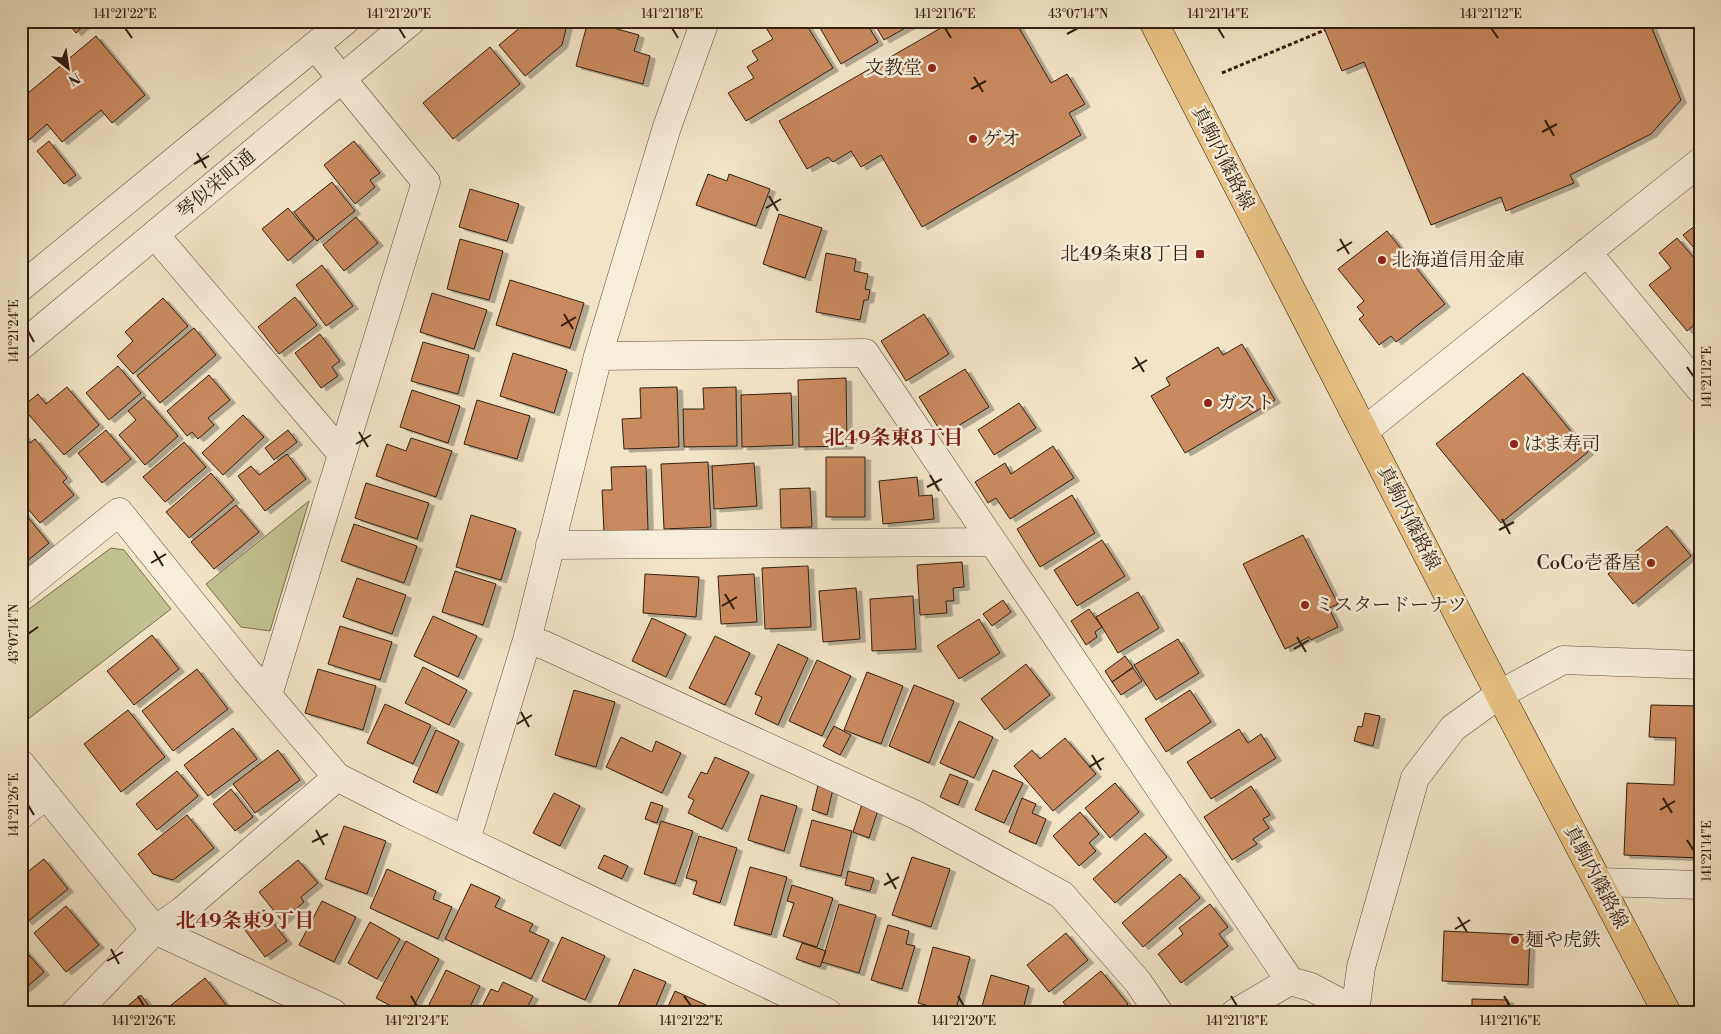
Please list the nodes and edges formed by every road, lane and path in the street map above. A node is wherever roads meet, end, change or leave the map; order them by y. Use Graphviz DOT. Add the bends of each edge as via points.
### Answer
graph roads {
  1 [pos="345,21"];
  2 [pos="411,21"];
  3 [pos="705,21"];
  4 [pos="1153,21"];
  5 [pos="1325,30"];
  6 [pos="315,46"];
  7 [pos="1222,73"];
  8 [pos="342,78"];
  9 [pos="1700,162"];
  10 [pos="155,235"];
  11 [pos="1587,252"];
  12 [pos="21,287"];
  13 [pos="21,346"];
  14 [pos="598,356"];
  15 [pos="1700,389"];
  16 [pos="1364,431"];
  17 [pos="342,454"];
  18 [pos="991,542"];
  19 [pos="550,545"];
  20 [pos="21,591"];
  21 [pos="527,640"];
  22 [pos="1700,665"];
  23 [pos="1500,694"];
  24 [pos="268,695"];
  25 [pos="21,764"];
  26 [pos="337,777"];
  27 [pos="46,795"];
  28 [pos="21,815"];
  29 [pos="466,840"];
  30 [pos="1599,882"];
  31 [pos="1700,885"];
  32 [pos="155,930"];
  33 [pos="1290,981"];
  34 [pos="1356,1012"];
  35 [pos="75,1013"];
  36 [pos="333,1013"];
  37 [pos="828,1013"];
  38 [pos="1159,1013"];
  39 [pos="1234,1013"];
  40 [pos="1667,1013"];
  1 -- 6 [label="street"];
  2 -- 8 [label="street, 琴似栄町通"];
  3 -- 14 [label="street" via="667,127"];
  4 -- 16 [label="main road, 真駒内篠路線"];
  5 -- 7 [label="path"];
  6 -- 8 [label="street"];
  6 -- 12 [label="street"];
  8 -- 10 [label="street, 琴似栄町通"];
  8 -- 17 [label="street" via="426,182"];
  9 -- 11 [label="street"];
  10 -- 13 [label="street, 琴似栄町通"];
  10 -- 17 [label="street"];
  11 -- 15 [label="street"];
  11 -- 16 [label="street"];
  14 -- 18 [label="street" via="865,353"];
  14 -- 19 [label="street"];
  16 -- 23 [label="main road, 真駒内篠路線"];
  17 -- 24 [label="street"];
  18 -- 19 [label="street"];
  18 -- 33 [label="street"];
  19 -- 21 [label="street"];
  20 -- 24 [label="street" via="118,512"];
  21 -- 29 [label="street"];
  21 -- 38 [label="street" via="916,814 1062,895 1138,982"];
  22 -- 23 [label="street" via="1563,660"];
  23 -- 30 [label="main road, 真駒内篠路線"];
  23 -- 34 [label="street" via="1453,728 1415,778 1361,967"];
  24 -- 26 [label="street"];
  25 -- 27 [label="street"];
  26 -- 29 [label="street"];
  26 -- 32 [label="street" via="182,911"];
  27 -- 28 [label="street"];
  27 -- 32 [label="street"];
  29 -- 37 [label="street"];
  30 -- 31 [label="street"];
  30 -- 40 [label="main road, 真駒内篠路線"];
  32 -- 35 [label="street"];
  32 -- 36 [label="street"];
  33 -- 34 [label="street" via="1311,987"];
  33 -- 39 [label="street"];
}
